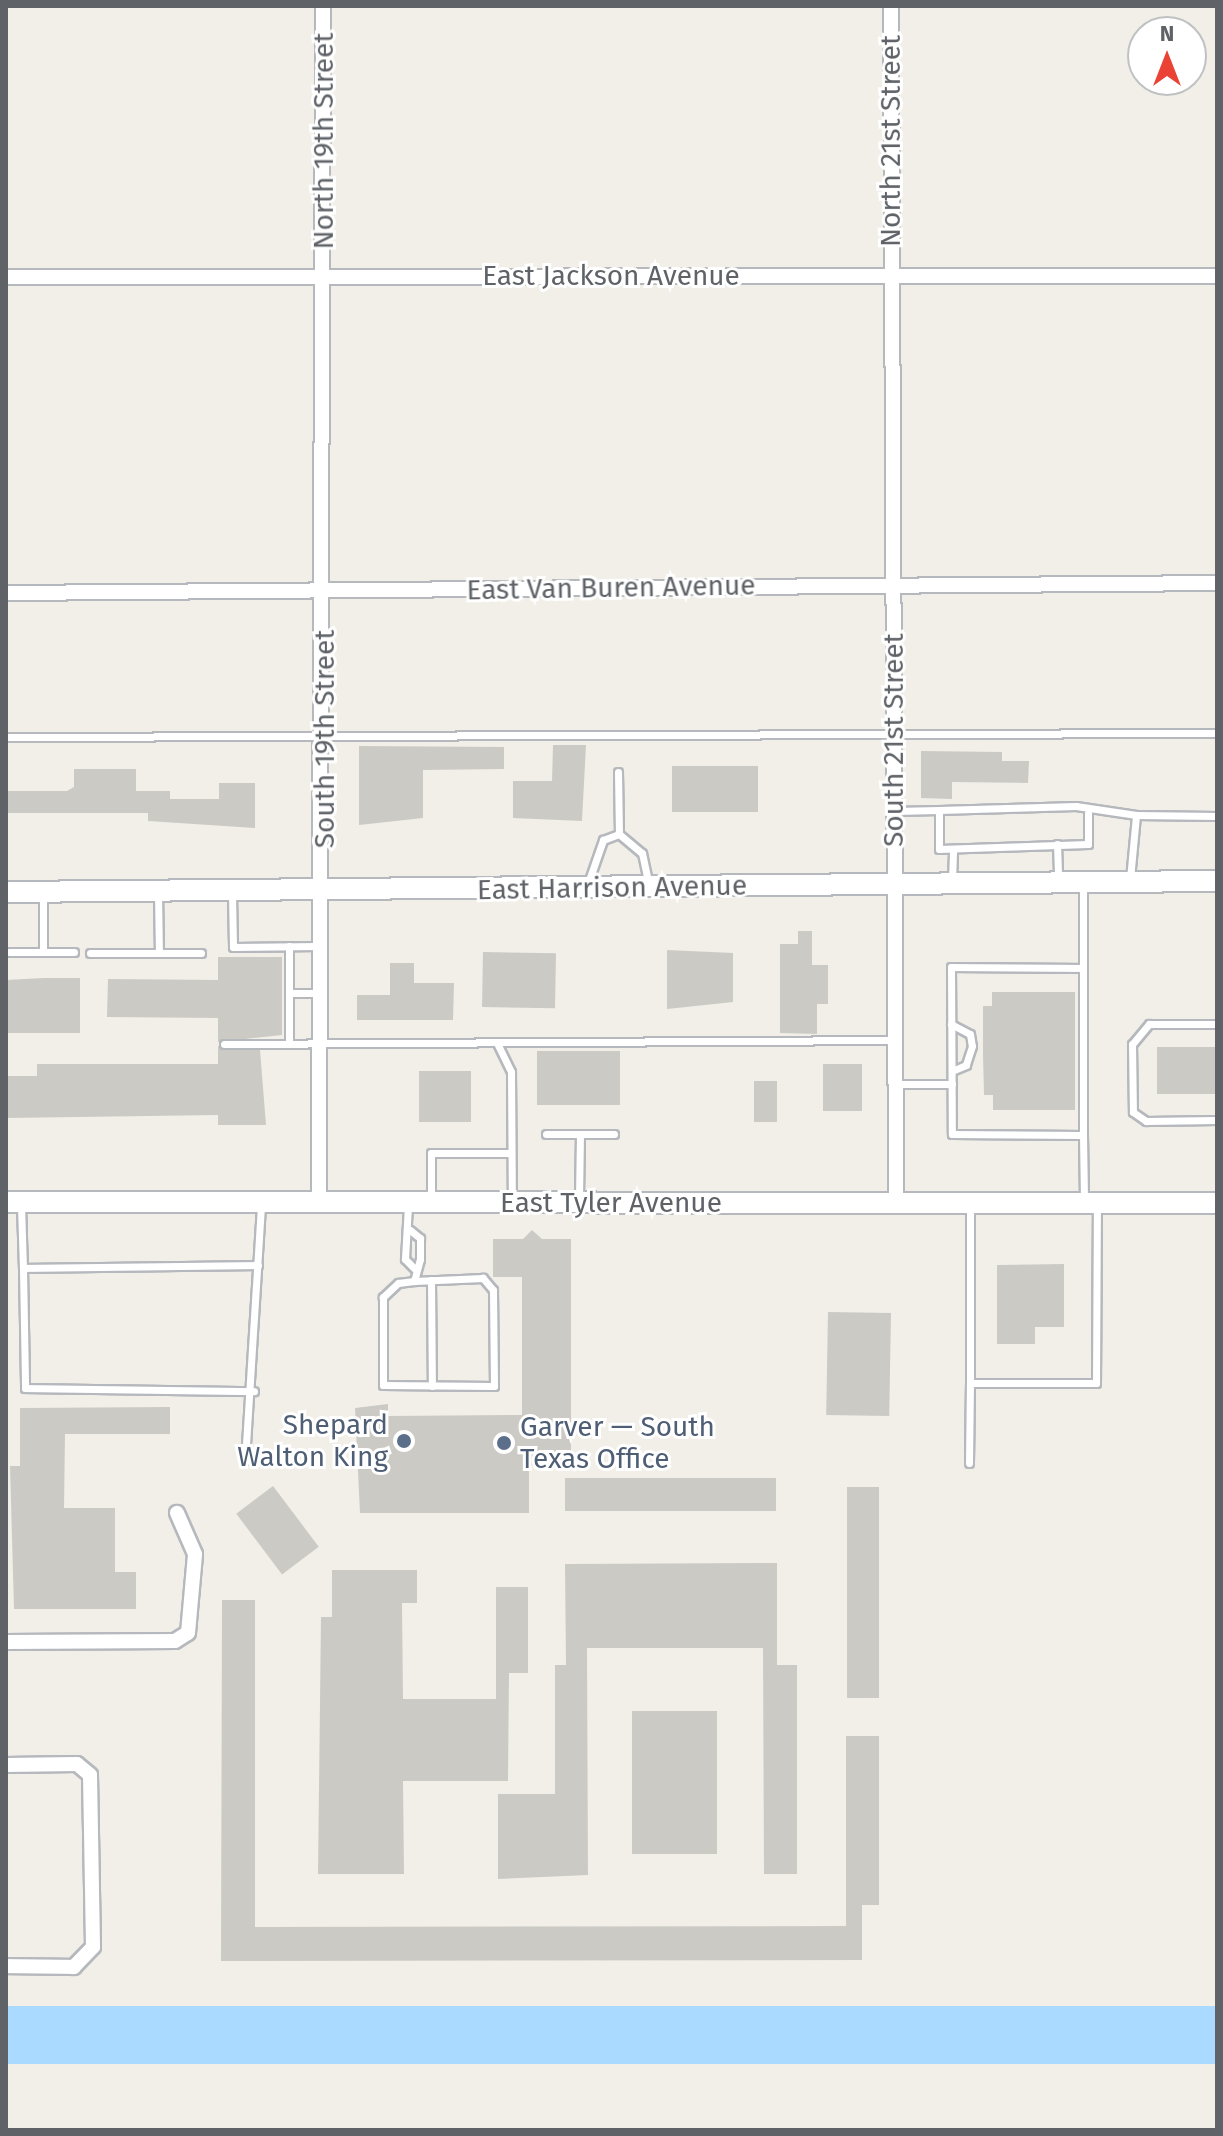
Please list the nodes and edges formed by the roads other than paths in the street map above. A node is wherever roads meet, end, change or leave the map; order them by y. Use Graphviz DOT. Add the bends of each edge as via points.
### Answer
graph roads {
  1 [pos="323,6"];
  2 [pos="891,6"];
  3 [pos="324,275"];
  4 [pos="1217,276"];
  5 [pos="6,277"];
  6 [pos="891,277"];
  7 [pos="1217,583"];
  8 [pos="894,585"];
  9 [pos="326,592"];
  10 [pos="6,593"];
  11 [pos="1217,733"];
  12 [pos="894,736"];
  13 [pos="6,737"];
  14 [pos="324,738"];
  15 [pos="618,772"];
  16 [pos="939,810"];
  17 [pos="894,811"];
  18 [pos="1088,813"];
  19 [pos="1136,815"];
  20 [pos="1217,816"];
  21 [pos="619,834"];
  22 [pos="1057,844"];
  23 [pos="953,849"];
  24 [pos="1058,880"];
  25 [pos="1083,880"];
  26 [pos="1130,880"];
  27 [pos="952,881"];
  28 [pos="1217,881"];
  29 [pos="894,884"];
  30 [pos="650,887"];
  31 [pos="587,888"];
  32 [pos="232,891"];
  33 [pos="323,891"];
  34 [pos="6,892"];
  35 [pos="43,892"];
  36 [pos="158,892"];
  37 [pos="289,946"];
  38 [pos="323,946"];
  39 [pos="9,952"];
  40 [pos="43,952"];
  41 [pos="74,952"];
  42 [pos="90,953"];
  43 [pos="159,953"];
  44 [pos="201,953"];
  45 [pos="1082,968"];
  46 [pos="290,993"];
  47 [pos="322,994"];
  48 [pos="951,1024"];
  49 [pos="1217,1024"];
  50 [pos="275,1035"];
  51 [pos="895,1040"];
  52 [pos="497,1043"];
  53 [pos="224,1044"];
  54 [pos="275,1044"];
  55 [pos="289,1044"];
  56 [pos="321,1044"];
  57 [pos="952,1071"];
  58 [pos="895,1084"];
  59 [pos="952,1084"];
  60 [pos="1217,1120"];
  61 [pos="546,1134"];
  62 [pos="580,1134"];
  63 [pos="614,1134"];
  64 [pos="1083,1135"];
  65 [pos="511,1153"];
  66 [pos="14,1202"];
  67 [pos="261,1203"];
  68 [pos="319,1203"];
  69 [pos="408,1203"];
  70 [pos="431,1203"];
  71 [pos="512,1203"];
  72 [pos="579,1203"];
  73 [pos="896,1203"];
  74 [pos="970,1203"];
  75 [pos="1090,1203"];
  76 [pos="1217,1203"];
  77 [pos="410,1230"];
  78 [pos="258,1265"];
  79 [pos="23,1268"];
  80 [pos="414,1268"];
  81 [pos="431,1280"];
  82 [pos="414,1281"];
  83 [pos="970,1383"];
  84 [pos="432,1386"];
  85 [pos="254,1391"];
  86 [pos="245,1460"];
  87 [pos="969,1463"];
  88 [pos="177,1513"];
  89 [pos="6,1642"];
  90 [pos="6,1765"];
  91 [pos="6,1966"];
  1 -- 3 [label="street, North 19th Street"];
  2 -- 6 [label="street, North 21st Street"];
  3 -- 5 [label="street, East Jackson Avenue"];
  3 -- 6 [label="street, East Jackson Avenue"];
  3 -- 9 [label="street, South 19th Street"];
  4 -- 6 [label="street, East Jackson Avenue"];
  6 -- 8 [label="street, South 21st Street"];
  7 -- 8 [label="street, East Van Buren Avenue"];
  8 -- 9 [label="street, East Van Buren Avenue"];
  8 -- 12 [label="street, South 21st Street"];
  9 -- 10 [label="street, East Van Buren Avenue"];
  9 -- 14 [label="street, South 19th Street"];
  11 -- 12 [label="lane"];
  12 -- 14 [label="lane"];
  12 -- 17 [label="street, South 21st Street"];
  13 -- 14 [label="lane"];
  14 -- 33 [label="street, South 19th Street"];
  15 -- 21 [label="lane"];
  16 -- 17 [label="lane"];
  16 -- 18 [label="lane" via="1076,806"];
  16 -- 23 [label="lane" via="939,849"];
  17 -- 29 [label="street, South 21st Street"];
  18 -- 19 [label="lane"];
  18 -- 22 [label="lane" via="1088,844"];
  19 -- 20 [label="lane"];
  19 -- 26 [label="lane"];
  21 -- 30 [label="lane" via="642,853"];
  21 -- 31 [label="lane" via="597,850"];
  22 -- 23 [label="lane"];
  22 -- 24 [label="lane"];
  23 -- 27 [label="lane"];
  24 -- 25 [label="main road, East Harrison Avenue"];
  24 -- 27 [label="main road, East Harrison Avenue"];
  25 -- 26 [label="main road, East Harrison Avenue"];
  25 -- 45 [label="lane"];
  26 -- 28 [label="main road, East Harrison Avenue"];
  27 -- 29 [label="main road, East Harrison Avenue"];
  29 -- 30 [label="main road, East Harrison Avenue"];
  29 -- 51 [label="street, South 21st Street"];
  30 -- 31 [label="main road, East Harrison Avenue"];
  31 -- 33 [label="main road, East Harrison Avenue"];
  32 -- 33 [label="main road, East Harrison Avenue"];
  32 -- 36 [label="main road, East Harrison Avenue"];
  32 -- 37 [label="lane" via="233,947"];
  33 -- 38 [label="street, South 19th Street"];
  34 -- 35 [label="main road, East Harrison Avenue"];
  35 -- 36 [label="main road, East Harrison Avenue"];
  35 -- 40 [label="lane"];
  36 -- 43 [label="lane"];
  37 -- 38 [label="lane"];
  37 -- 46 [label="lane"];
  38 -- 47 [label="street, South 19th Street"];
  39 -- 40 [label="lane"];
  40 -- 41 [label="lane"];
  42 -- 43 [label="lane"];
  43 -- 44 [label="lane"];
  45 -- 48 [label="lane" via="951,967"];
  45 -- 64 [label="lane"];
  46 -- 47 [label="lane"];
  46 -- 55 [label="lane"];
  47 -- 56 [label="street, South 19th Street"];
  48 -- 57 [label="lane"];
  48 -- 57 [label="lane" via="970,1034 972,1046 966,1065"];
  49 -- 60 [label="lane" via="1149,1024 1132,1044 1133,1112 1146,1121"];
  50 -- 54 [label="lane"];
  51 -- 52 [label="lane"];
  51 -- 58 [label="street, South 21st Street"];
  52 -- 56 [label="lane"];
  52 -- 65 [label="lane" via="511,1072"];
  53 -- 54 [label="lane"];
  54 -- 55 [label="lane"];
  55 -- 56 [label="lane"];
  56 -- 68 [label="street, South 19th Street"];
  57 -- 59 [label="lane"];
  58 -- 59 [label="lane"];
  58 -- 73 [label="street, South 21st Street"];
  59 -- 64 [label="lane" via="952,1134"];
  61 -- 62 [label="lane"];
  62 -- 63 [label="lane"];
  62 -- 72 [label="lane"];
  64 -- 75 [label="lane"];
  65 -- 70 [label="lane" via="431,1153"];
  65 -- 71 [label="lane"];
  66 -- 67 [label="main road, East Tyler Avenue"];
  66 -- 79 [label="lane"];
  67 -- 68 [label="main road, East Tyler Avenue"];
  67 -- 78 [label="lane"];
  68 -- 69 [label="main road, East Tyler Avenue"];
  69 -- 70 [label="main road, East Tyler Avenue"];
  69 -- 77 [label="lane"];
  70 -- 71 [label="main road, East Tyler Avenue"];
  71 -- 72 [label="main road, East Tyler Avenue"];
  72 -- 73 [label="main road, East Tyler Avenue"];
  73 -- 74 [label="main road, East Tyler Avenue"];
  74 -- 75 [label="main road, East Tyler Avenue"];
  74 -- 83 [label="lane"];
  75 -- 76 [label="main road, East Tyler Avenue"];
  75 -- 83 [label="lane" via="1096,1383"];
  77 -- 80 [label="lane" via="405,1259"];
  77 -- 80 [label="lane" via="420,1238"];
  78 -- 79 [label="lane"];
  78 -- 85 [label="lane"];
  79 -- 85 [label="lane" via="25,1388"];
  80 -- 82 [label="lane"];
  81 -- 82 [label="lane"];
  81 -- 84 [label="lane"];
  81 -- 84 [label="lane" via="483,1278 493,1290 494,1386"];
  82 -- 84 [label="lane" via="398,1283 383,1297 383,1385"];
  83 -- 87 [label="lane"];
  85 -- 86 [label="lane"];
  88 -- 89 [label="street" via="195,1554 188,1633 175,1641"];
  90 -- 91 [label="street" via="77,1764 90,1775 93,1902 87,1960 74,1967"];
}
